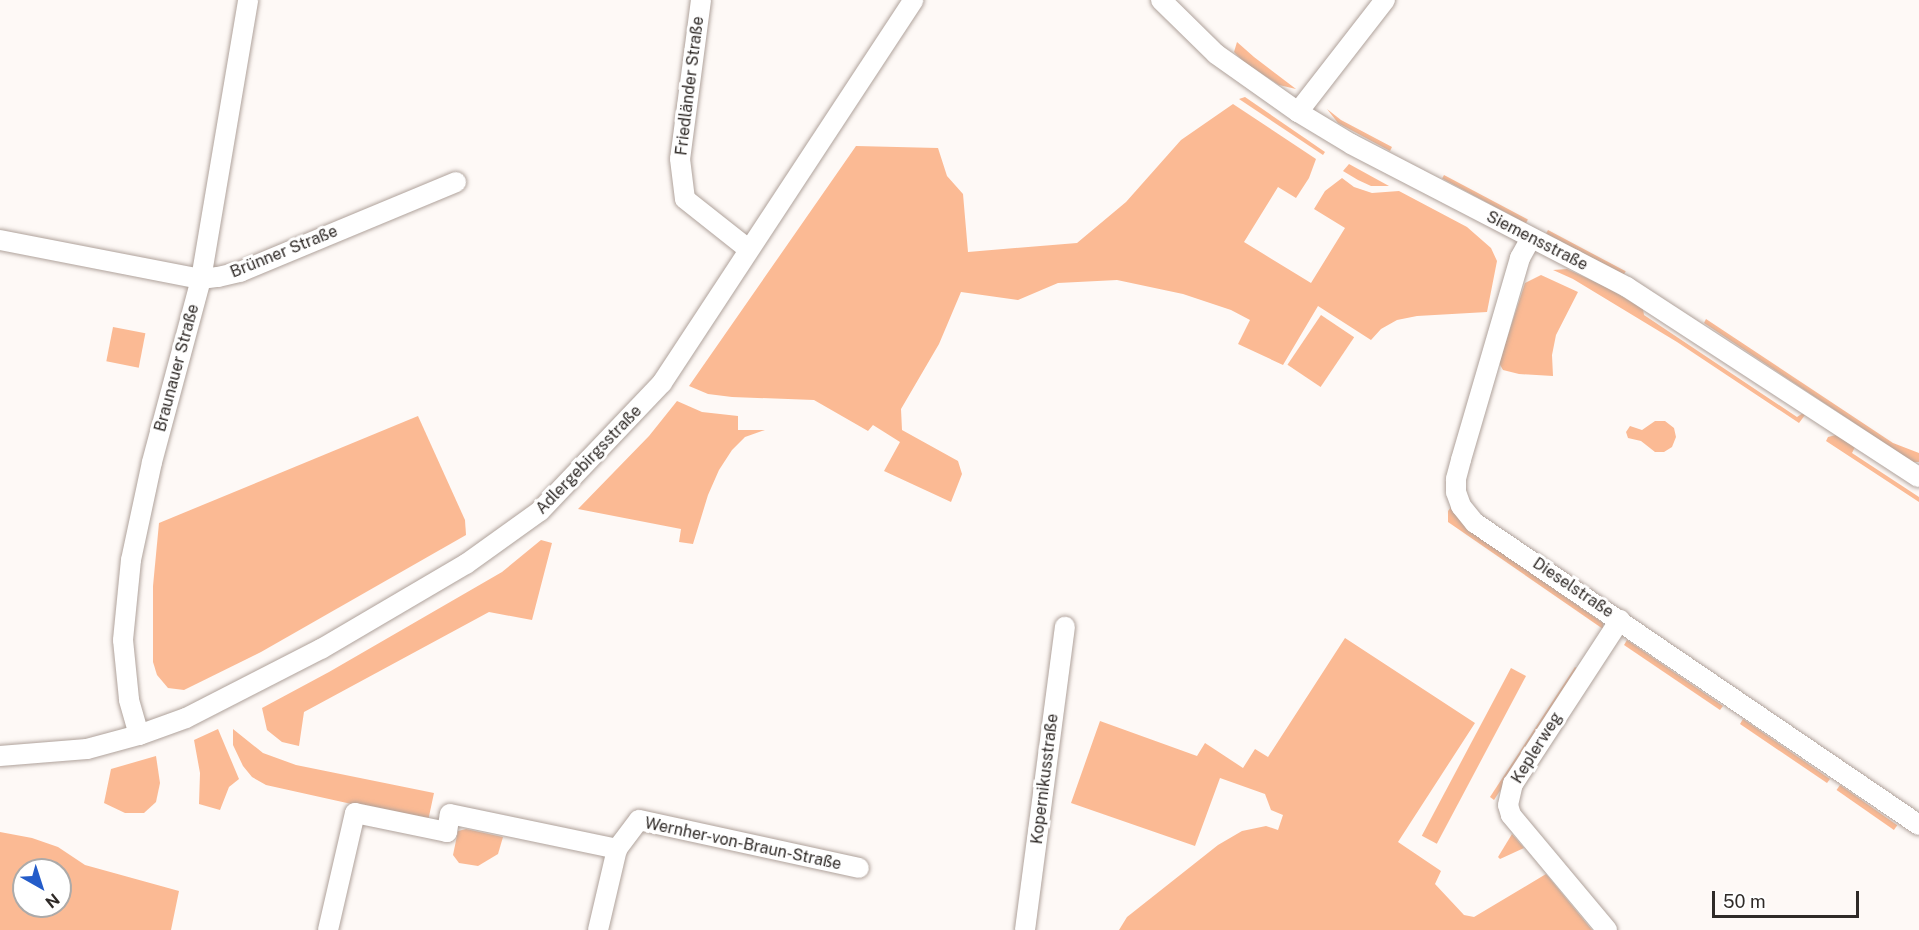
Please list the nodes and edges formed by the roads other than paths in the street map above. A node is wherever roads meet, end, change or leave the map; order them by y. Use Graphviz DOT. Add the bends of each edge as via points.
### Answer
graph roads {
  1 [pos="248,0"];
  2 [pos="701,0"];
  3 [pos="914,0"];
  4 [pos="1161,0"];
  5 [pos="1385,0"];
  6 [pos="1298,112"];
  7 [pos="456,182"];
  8 [pos="1531,238"];
  9 [pos="0,240"];
  10 [pos="748,249"];
  11 [pos="201,279"];
  12 [pos="1919,477"];
  13 [pos="1620,620"];
  14 [pos="1065,627"];
  15 [pos="140,735"];
  16 [pos="0,756"];
  17 [pos="1919,825"];
  18 [pos="617,849"];
  19 [pos="859,868"];
  20 [pos="328,930"];
  21 [pos="598,930"];
  22 [pos="1025,930"];
  23 [pos="1607,930"];
  1 -- 11 [label="street, Braunauer Straße"];
  2 -- 10 [label="street, Friedländer Straße" via="680,159 684,199"];
  3 -- 10 [label="street, Adlergebirgsstraße"];
  4 -- 6 [label="street, Siemensstraße" via="1216,54"];
  5 -- 6 [label="street"];
  6 -- 8 [label="street, Siemensstraße"];
  7 -- 11 [label="street, Brünner Straße" via="240,272"];
  8 -- 12 [label="street, Siemensstraße" via="1627,287"];
  8 -- 13 [label="street, Dieselstraße" via="1520,258 1474,412 1456,492 1461,506 1476,523"];
  9 -- 11 [label="street, Brünner Straße"];
  10 -- 15 [label="street, Adlergebirgsstraße" via="662,383 572,480 525,524 466,564 321,649 195,713"];
  11 -- 15 [label="street, Braunauer Straße" via="152,462 131,560 123,640 129,699"];
  13 -- 17 [label="street, Dieselstraße"];
  13 -- 23 [label="street, Keplerweg" via="1513,784 1508,805 1511,814"];
  14 -- 22 [label="street, Kopernikusstraße"];
  15 -- 16 [label="street, Adlergebirgsstraße" via="87,749"];
  18 -- 19 [label="street, Wernher-von-Braun-Straße" via="639,820"];
  18 -- 20 [label="street" via="450,814 447,832 355,813"];
  18 -- 21 [label="street, Wernher-von-Braun-Straße"];
}
